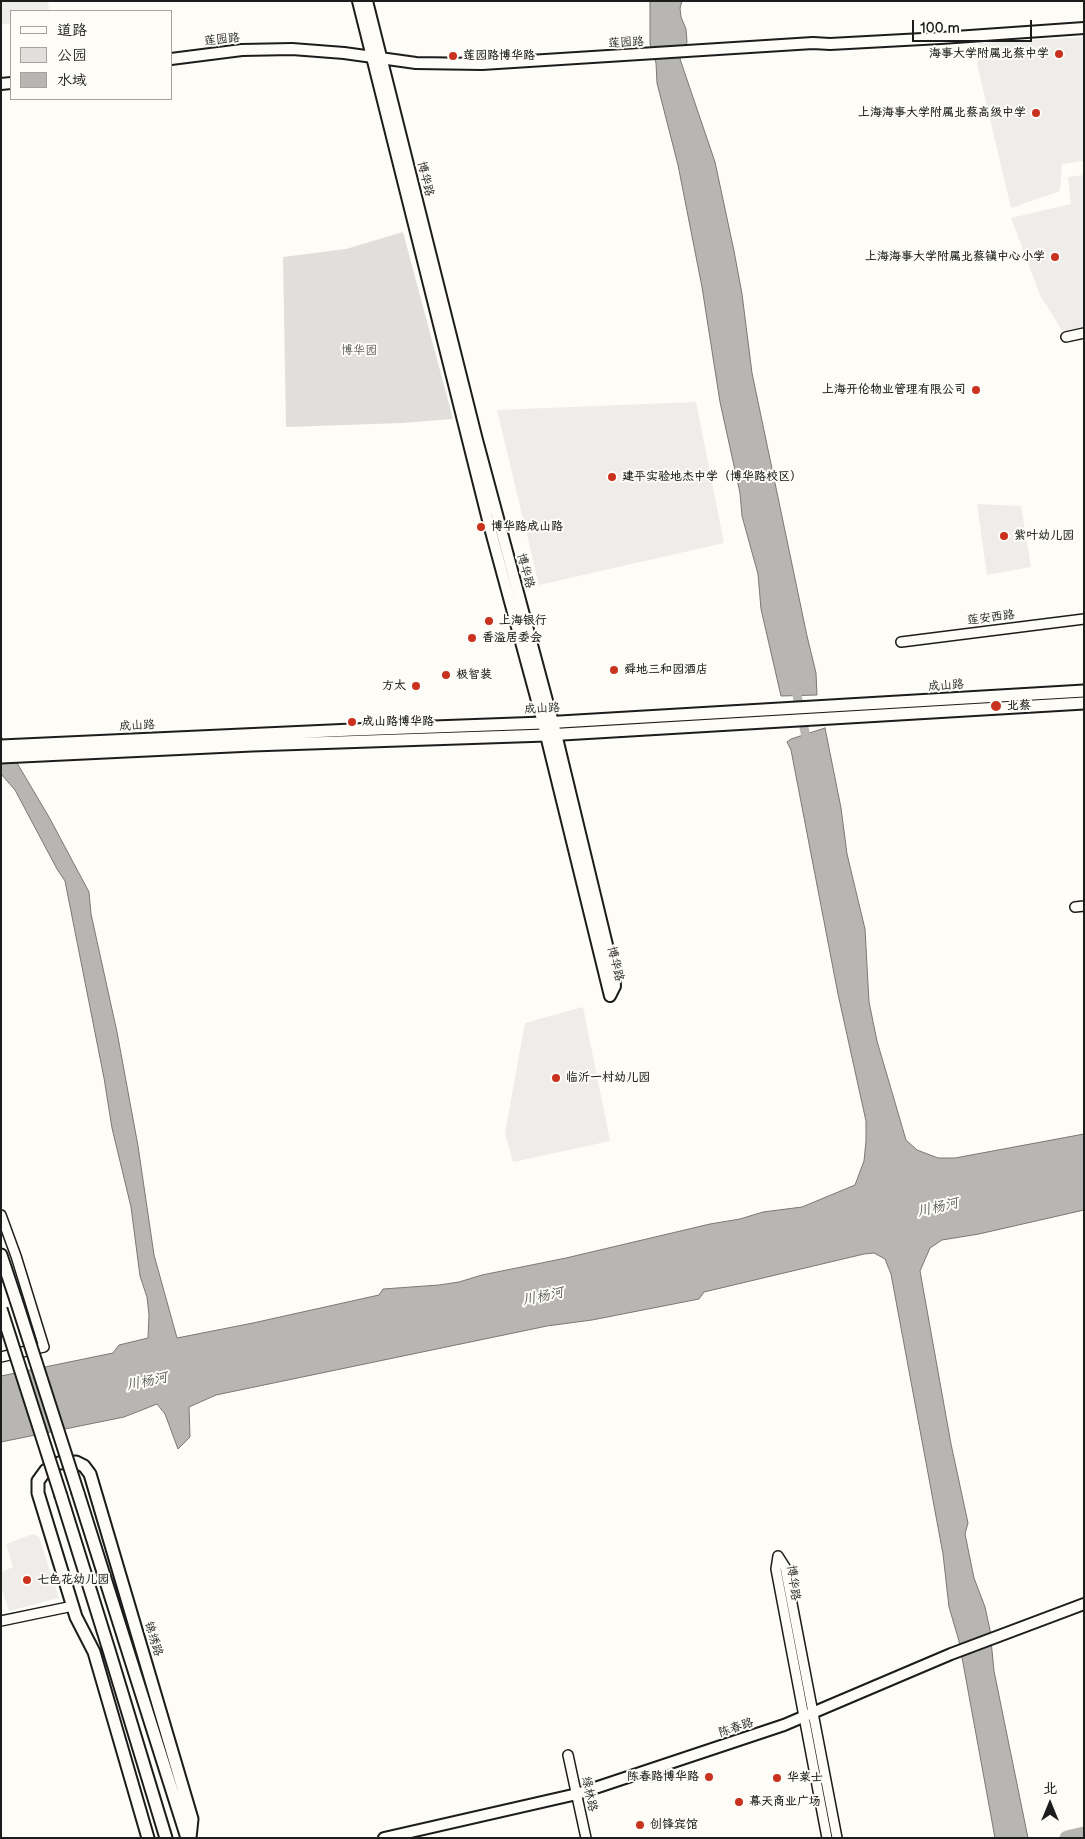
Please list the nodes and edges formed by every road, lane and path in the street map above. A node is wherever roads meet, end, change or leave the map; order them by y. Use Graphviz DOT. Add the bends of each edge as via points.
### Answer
graph roads {
  1 [pos="358,1"];
  2 [pos="367,1"];
  3 [pos="1084,28"];
  4 [pos="377,58"];
  5 [pos="172,59"];
  6 [pos="1084,333"];
  7 [pos="1066,337"];
  8 [pos="1084,619"];
  9 [pos="901,642"];
  10 [pos="1084,691"];
  11 [pos="1084,703"];
  12 [pos="830,712"];
  13 [pos="549,729"];
  14 [pos="1,746"];
  15 [pos="37,750"];
  16 [pos="1,757"];
  17 [pos="1,1215"];
  18 [pos="1,1255"];
  19 [pos="1,1309"];
  20 [pos="1,1357"];
  21 [pos="1084,1604"];
  22 [pos="73,1606"];
  23 [pos="1,1621"];
  24 [pos="809,1715"];
  25 [pos="568,1755"];
  26 [pos="577,1794"];
  27 [pos="148,1838"];
  28 [pos="166,1838"];
  29 [pos="189,1838"];
  30 [pos="384,1838"];
  31 [pos="586,1838"];
  32 [pos="827,1838"];
  33 [pos="836,1838"];
  1 -- 4 [label="street, 博华路"];
  2 -- 4 [label="street, 博华路"];
  3 -- 4 [label="street, 莲园路" via="470,64"];
  4 -- 5 [label="street, 莲园路" via="318,50 267,49"];
  4 -- 13 [label="street, 博华路" via="489,524"];
  6 -- 7 [label="street"];
  8 -- 9 [label="street, 莲安西路"];
  10 -- 12 [label="main road, 成山路"];
  11 -- 12 [label="main road, 成山路"];
  12 -- 13 [label="main road, 成山路"];
  13 -- 13 [label="street, 博华路" via="610,996 614,974"];
  13 -- 15 [label="main road, 成山路" via="352,730"];
  14 -- 15 [label="main road, 成山路"];
  15 -- 16 [label="main road, 成山路"];
  17 -- 20 [label="street" via="44,1348"];
  18 -- 29 [label="main road, 锦绣路, bridge"];
  19 -- 28 [label="main road, bridge"];
  21 -- 24 [label="street, 陈春路" via="951,1654"];
  22 -- 23 [label="street"];
  22 -- 27 [label="main road, 锦绣路" via="94,1652"];
  22 -- 29 [label="main road, 锦绣路" via="38,1493 38,1480 46,1470 65,1462 76,1462 90,1474 192,1819"];
  24 -- 24 [label="street, 博华路" via="785,1567 778,1556 776,1569"];
  24 -- 26 [label="street, 陈春路"];
  24 -- 32 [label="street, 博华路"];
  24 -- 33 [label="street, 博华路"];
  25 -- 26 [label="street, 绿林路"];
  26 -- 30 [label="street, 陈春路"];
  26 -- 31 [label="street, 绿林路"];
}
